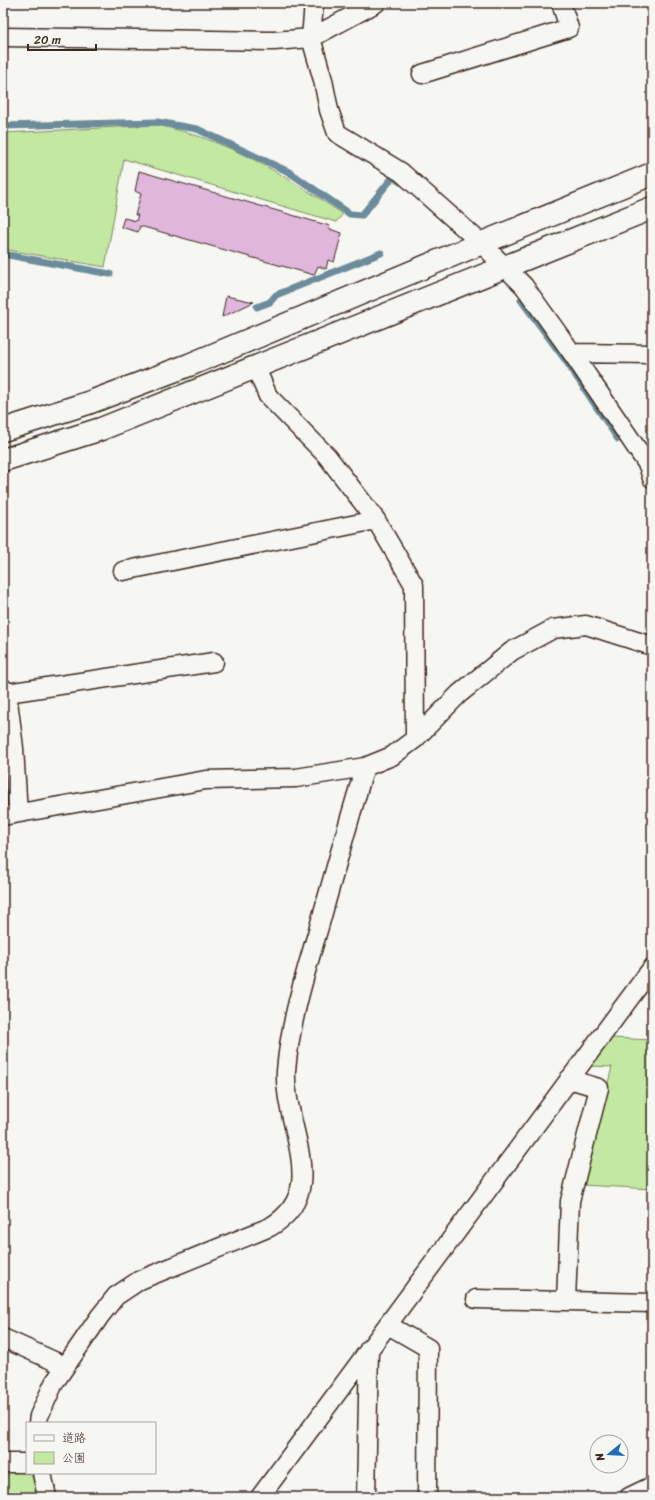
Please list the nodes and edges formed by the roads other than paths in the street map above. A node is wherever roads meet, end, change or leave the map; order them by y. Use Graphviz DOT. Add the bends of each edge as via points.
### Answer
graph roads {
  1 [pos="314,3"];
  2 [pos="376,3"];
  3 [pos="562,3"];
  4 [pos="3,37"];
  5 [pos="312,38"];
  6 [pos="422,74"];
  7 [pos="652,174"];
  8 [pos="652,208"];
  9 [pos="481,243"];
  10 [pos="505,267"];
  11 [pos="572,353"];
  12 [pos="652,354"];
  13 [pos="256,368"];
  14 [pos="3,430"];
  15 [pos="3,460"];
  16 [pos="652,478"];
  17 [pos="376,520"];
  18 [pos="123,571"];
  19 [pos="652,646"];
  20 [pos="214,662"];
  21 [pos="5,690"];
  22 [pos="415,740"];
  23 [pos="365,767"];
  24 [pos="10,815"];
  25 [pos="652,968"];
  26 [pos="569,1079"];
  27 [pos="476,1299"];
  28 [pos="566,1301"];
  29 [pos="652,1303"];
  30 [pos="388,1324"];
  31 [pos="3,1338"];
  32 [pos="369,1349"];
  33 [pos="65,1366"];
  34 [pos="38,1422"];
  35 [pos="3,1462"];
  36 [pos="26,1463"];
  37 [pos="42,1474"];
  38 [pos="652,1486"];
  39 [pos="47,1497"];
  40 [pos="260,1497"];
  41 [pos="366,1497"];
  42 [pos="426,1497"];
  43 [pos="629,1497"];
  1 -- 5 [label="street"];
  2 -- 5 [label="street"];
  3 -- 6 [label="street" via="569,28"];
  4 -- 5 [label="street" via="274,41"];
  5 -- 9 [label="street" via="328,110 337,133 401,172"];
  7 -- 9 [label="street"];
  8 -- 10 [label="street"];
  9 -- 10 [label="street"];
  9 -- 14 [label="street" via="189,365 88,404"];
  10 -- 11 [label="street" via="524,286"];
  10 -- 13 [label="street"];
  11 -- 12 [label="street"];
  11 -- 16 [label="street" via="648,465"];
  13 -- 15 [label="street" via="101,429"];
  13 -- 17 [label="street" via="268,396 327,456"];
  17 -- 18 [label="street"];
  17 -- 22 [label="street" via="414,585"];
  19 -- 22 [label="street" via="586,625 553,629 512,651 459,694"];
  20 -- 21 [label="street"];
  21 -- 24 [label="street" via="14,748"];
  22 -- 23 [label="street" via="392,756"];
  23 -- 24 [label="street" via="296,778 206,780"];
  23 -- 33 [label="street" via="296,1006 286,1072 300,1161 301,1189 293,1207 270,1227 140,1280 116,1296"];
  25 -- 26 [label="street"];
  26 -- 28 [label="street" via="599,1088 570,1201"];
  26 -- 30 [label="street"];
  27 -- 28 [label="street"];
  28 -- 29 [label="street"];
  30 -- 32 [label="street"];
  30 -- 42 [label="street" via="428,1348"];
  31 -- 33 [label="street"];
  32 -- 40 [label="street"];
  32 -- 41 [label="street"];
  33 -- 34 [label="street" via="54,1383"];
  35 -- 36 [label="street"];
  37 -- 39 [label="street"];
  38 -- 43 [label="street"];
}
